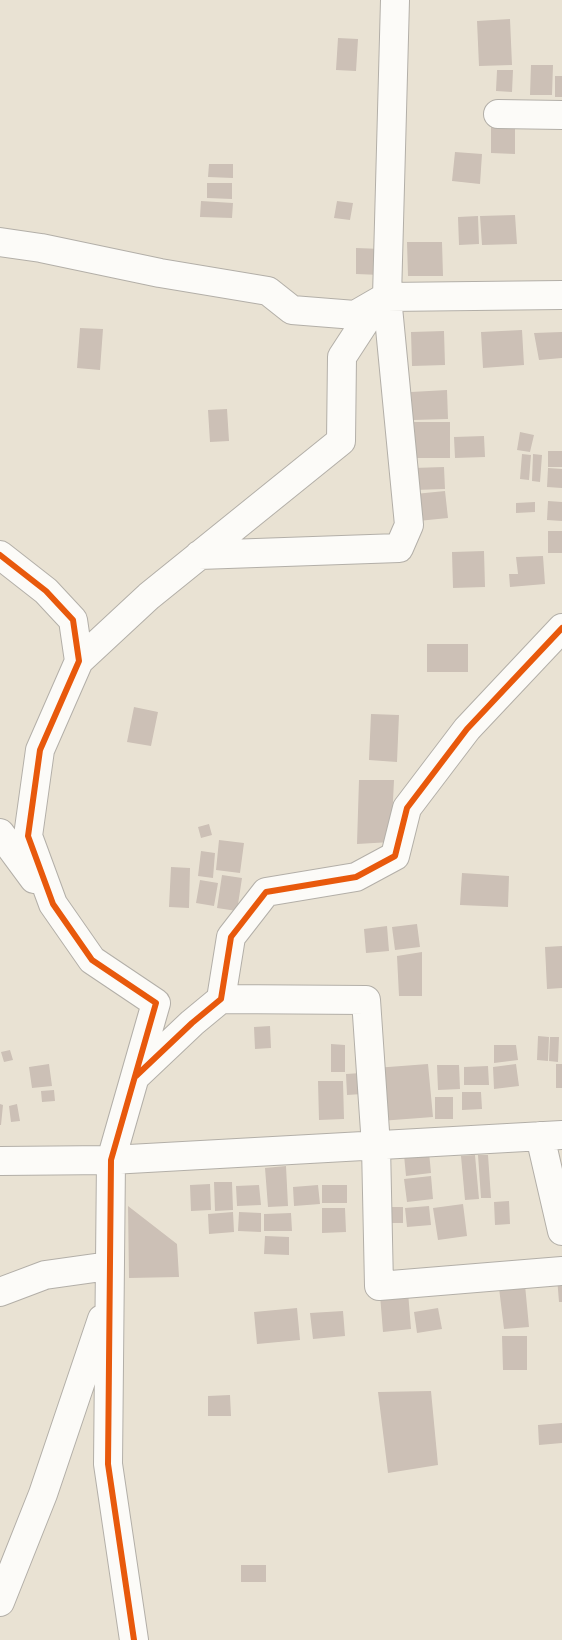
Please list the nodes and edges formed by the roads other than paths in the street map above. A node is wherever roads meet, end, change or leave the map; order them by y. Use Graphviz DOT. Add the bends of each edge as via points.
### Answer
graph roads {
  1 [pos="395,0"];
  2 [pos="498,114"];
  3 [pos="562,115"];
  4 [pos="0,242"];
  5 [pos="562,295"];
  6 [pos="387,296"];
  7 [pos="0,554"];
  8 [pos="199,555"];
  9 [pos="562,628"];
  10 [pos="79,661"];
  11 [pos="0,833"];
  12 [pos="53,904"];
  13 [pos="221,999"];
  14 [pos="136,1076"];
  15 [pos="551,1136"];
  16 [pos="376,1146"];
  17 [pos="111,1160"];
  18 [pos="0,1161"];
  19 [pos="562,1231"];
  20 [pos="110,1266"];
  21 [pos="562,1271"];
  22 [pos="0,1292"];
  23 [pos="110,1296"];
  24 [pos="0,1602"];
  25 [pos="134,1640"];
  1 -- 6 [label="street"];
  2 -- 3 [label="street"];
  4 -- 6 [label="street" via="268,291 292,310 355,315"];
  5 -- 6 [label="street"];
  6 -- 8 [label="street" via="372,311 342,357 341,441"];
  6 -- 8 [label="street" via="409,525 399,548"];
  7 -- 10 [label="street" via="46,592 73,620"];
  8 -- 10 [label="street"];
  9 -- 13 [label="street" via="467,729 407,808 394,856 356,877 266,892 231,937"];
  10 -- 12 [label="street" via="40,750 28,836"];
  11 -- 12 [label="street"];
  12 -- 14 [label="street" via="92,960 156,1003"];
  13 -- 14 [label="street"];
  13 -- 16 [label="street" via="366,1000"];
  14 -- 17 [label="street"];
  15 -- 16 [label="street"];
  15 -- 19 [label="street"];
  16 -- 17 [label="street"];
  16 -- 21 [label="street" via="379,1286"];
  17 -- 18 [label="street"];
  17 -- 20 [label="street"];
  20 -- 22 [label="street" via="45,1275"];
  20 -- 23 [label="street"];
  23 -- 24 [label="street" via="43,1494"];
  23 -- 25 [label="street" via="108,1464"];
}
